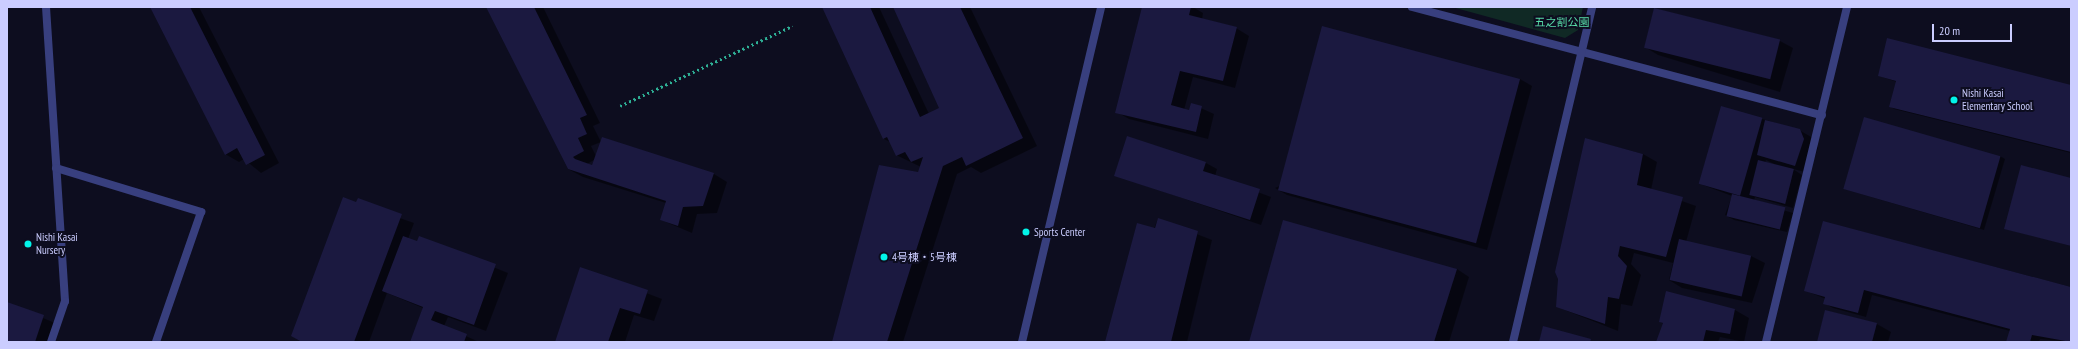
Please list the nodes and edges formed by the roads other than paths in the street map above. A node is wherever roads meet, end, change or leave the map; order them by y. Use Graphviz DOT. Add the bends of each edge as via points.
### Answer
graph roads {
  1 [pos="46,7"];
  2 [pos="1101,7"];
  3 [pos="1412,7"];
  4 [pos="1592,7"];
  5 [pos="1848,7"];
  6 [pos="1581,52"];
  7 [pos="1822,115"];
  8 [pos="56,168"];
  9 [pos="51,342"];
  10 [pos="156,342"];
  11 [pos="1022,342"];
  12 [pos="1513,342"];
  13 [pos="1766,342"];
  1 -- 8 [label="street"];
  2 -- 11 [label="street"];
  3 -- 6 [label="street"];
  4 -- 6 [label="street"];
  5 -- 7 [label="street"];
  6 -- 7 [label="street"];
  6 -- 12 [label="street"];
  7 -- 13 [label="street"];
  8 -- 9 [label="street" via="65,301"];
  8 -- 10 [label="street" via="201,212"];
}
